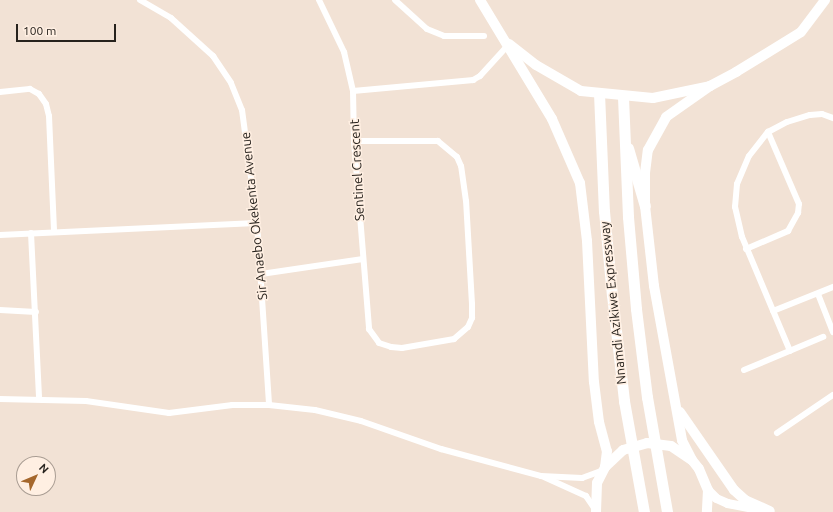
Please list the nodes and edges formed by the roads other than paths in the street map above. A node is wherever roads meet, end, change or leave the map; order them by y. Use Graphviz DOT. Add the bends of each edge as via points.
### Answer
graph roads {
  1 [pos="140,0"];
  2 [pos="319,0"];
  3 [pos="394,0"];
  4 [pos="480,0"];
  5 [pos="825,0"];
  6 [pos="484,36"];
  7 [pos="509,44"];
  8 [pos="710,86"];
  9 [pos="353,91"];
  10 [pos="0,92"];
  11 [pos="599,93"];
  12 [pos="623,97"];
  13 [pos="833,118"];
  14 [pos="623,128"];
  15 [pos="768,132"];
  16 [pos="354,141"];
  17 [pos="645,206"];
  18 [pos="257,223"];
  19 [pos="54,231"];
  20 [pos="31,233"];
  21 [pos="0,235"];
  22 [pos="746,248"];
  23 [pos="363,259"];
  24 [pos="261,274"];
  25 [pos="833,287"];
  26 [pos="818,294"];
  27 [pos="0,310"];
  28 [pos="36,312"];
  29 [pos="773,312"];
  30 [pos="833,332"];
  31 [pos="823,337"];
  32 [pos="790,351"];
  33 [pos="744,370"];
  34 [pos="833,395"];
  35 [pos="39,398"];
  36 [pos="0,399"];
  37 [pos="675,401"];
  38 [pos="269,405"];
  39 [pos="778,433"];
  40 [pos="692,460"];
  41 [pos="604,468"];
  42 [pos="541,476"];
  43 [pos="708,490"];
  44 [pos="596,512"];
  45 [pos="644,512"];
  46 [pos="667,512"];
  47 [pos="707,512"];
  48 [pos="772,512"];
  1 -- 18 [label="street, Sir Anaebo Okekenta Avenue" via="166,14 200,43 231,83 245,124"];
  2 -- 9 [label="street, Sentinel Crescent" via="344,52"];
  3 -- 6 [label="street" via="427,29 444,36"];
  4 -- 7 [label="main road, Nnamdi Azikiwe Expressway"];
  5 -- 8 [label="main road" via="801,32 780,48"];
  7 -- 9 [label="street" via="480,76 473,80"];
  7 -- 11 [label="main road" via="536,65 581,91"];
  7 -- 41 [label="main road, Nnamdi Azikiwe Expressway" via="552,119 580,183 587,241 594,382 606,451"];
  8 -- 12 [label="main road" via="653,98"];
  8 -- 17 [label="main road" via="666,117 657,130 648,150"];
  9 -- 16 [label="street, Sentinel Crescent"];
  10 -- 19 [label="street" via="30,88 39,94 46,104 49,116"];
  11 -- 12 [label="main road"];
  11 -- 45 [label="highway, Nnamdi Azikiwe Expressway" via="604,211 624,401"];
  12 -- 14 [label="highway, Nnamdi Azikiwe Expressway"];
  13 -- 15 [label="street" via="822,114 810,115 787,122"];
  14 -- 17 [label="highway"];
  14 -- 46 [label="highway, Nnamdi Azikiwe Expressway" via="636,310 647,397"];
  15 -- 22 [label="street" via="749,156 737,184 735,207"];
  15 -- 22 [label="street" via="799,204 798,213 788,231"];
  16 -- 23 [label="street, Sentinel Crescent"];
  16 -- 23 [label="street, Sentinel Crescent" via="438,141 457,157 464,183 472,304 472,318 468,327 447,341 402,348 379,343 367,323"];
  17 -- 37 [label="main road" via="654,286"];
  18 -- 19 [label="street"];
  18 -- 24 [label="street, Sir Anaebo Okekenta Avenue"];
  19 -- 20 [label="street"];
  20 -- 21 [label="street"];
  20 -- 28 [label="street"];
  22 -- 29 [label="street"];
  23 -- 24 [label="street"];
  24 -- 38 [label="street, Sir Anaebo Okekenta Avenue"];
  25 -- 26 [label="street"];
  26 -- 29 [label="street"];
  26 -- 30 [label="street"];
  27 -- 28 [label="street"];
  28 -- 35 [label="street"];
  29 -- 32 [label="street"];
  31 -- 32 [label="street"];
  32 -- 33 [label="street"];
  34 -- 39 [label="street"];
  35 -- 36 [label="street"];
  35 -- 38 [label="street" via="86,401 168,413 232,405"];
  37 -- 40 [label="main road" via="682,440"];
  37 -- 48 [label="main road" via="686,425 734,490 745,500"];
  38 -- 42 [label="street" via="338,415 426,445"];
  40 -- 41 [label="main road" via="671,446 647,443 623,450"];
  40 -- 43 [label="main road" via="705,479"];
  41 -- 42 [label="street" via="582,478"];
  41 -- 44 [label="main road" via="596,490"];
  42 -- 44 [label="street" via="586,496"];
  43 -- 47 [label="main road"];
  43 -- 48 [label="main road" via="716,498 727,503"];
}
